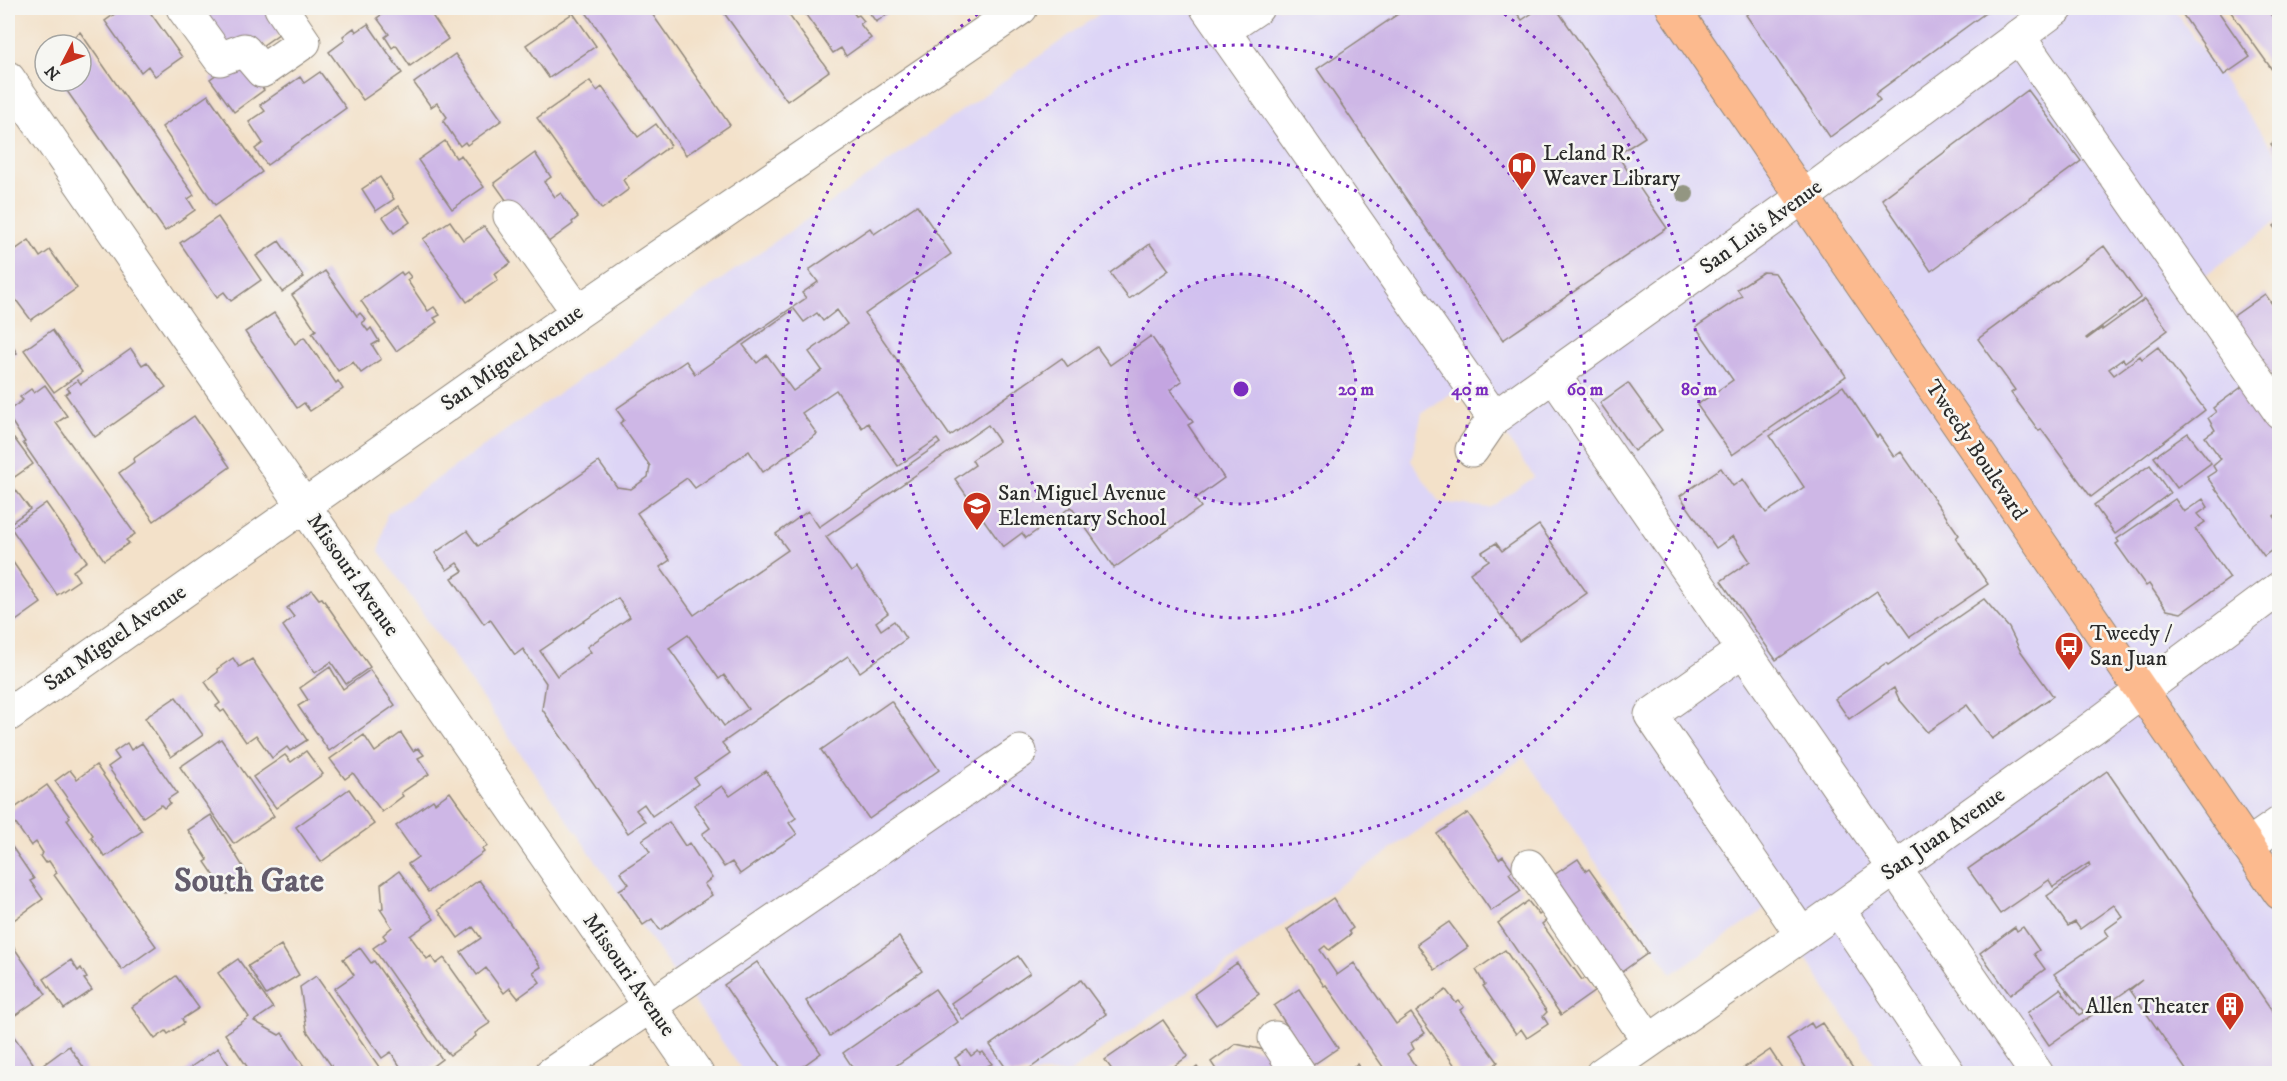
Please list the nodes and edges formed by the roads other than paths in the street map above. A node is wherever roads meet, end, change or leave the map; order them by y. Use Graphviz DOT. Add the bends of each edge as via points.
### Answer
graph roads {
  1 [pos="183,8"];
  2 [pos="281,8"];
  3 [pos="1021,8"];
  4 [pos="1257,8"];
  5 [pos="1673,8"];
  6 [pos="2057,8"];
  7 [pos="1215,19"];
  8 [pos="2018,36"];
  9 [pos="8,78"];
  10 [pos="1803,197"];
  11 [pos="510,216"];
  12 [pos="578,312"];
  13 [pos="1554,376"];
  14 [pos="2280,411"];
  15 [pos="1494,418"];
  16 [pos="1472,450"];
  17 [pos="304,504"];
  18 [pos="2280,588"];
  19 [pos="1743,650"];
  20 [pos="2142,692"];
  21 [pos="8,715"];
  22 [pos="1020,752"];
  23 [pos="2280,823"];
  24 [pos="2247,846"];
  25 [pos="1529,866"];
  26 [pos="1895,868"];
  27 [pos="2280,893"];
  28 [pos="1838,909"];
  29 [pos="1802,935"];
  30 [pos="649,1005"];
  31 [pos="1275,1038"];
  32 [pos="1648,1041"];
  33 [pos="551,1074"];
  34 [pos="697,1074"];
  35 [pos="1299,1074"];
  36 [pos="1602,1074"];
  37 [pos="1949,1074"];
  38 [pos="2037,1074"];
  1 -- 2 [label="street" via="220,59 244,50 262,71 304,42"];
  3 -- 12 [label="street, San Miguel Avenue"];
  4 -- 7 [label="street"];
  5 -- 10 [label="main road, Tweedy Boulevard"];
  6 -- 8 [label="street, San Luis Avenue"];
  7 -- 15 [label="street"];
  8 -- 10 [label="street, San Luis Avenue"];
  8 -- 14 [label="street"];
  9 -- 17 [label="street, Missouri Avenue"];
  10 -- 13 [label="street, San Luis Avenue"];
  10 -- 20 [label="main road, Tweedy Boulevard"];
  11 -- 12 [label="street"];
  12 -- 17 [label="street, San Miguel Avenue"];
  13 -- 15 [label="street, San Luis Avenue"];
  13 -- 19 [label="street"];
  15 -- 16 [label="street, San Luis Avenue"];
  17 -- 21 [label="street, San Miguel Avenue"];
  17 -- 30 [label="street, Missouri Avenue"];
  18 -- 20 [label="street, San Juan Avenue"];
  19 -- 26 [label="street"];
  19 -- 29 [label="street" via="1651,715"];
  20 -- 24 [label="main road, Tweedy Boulevard"];
  20 -- 26 [label="street, San Juan Avenue"];
  22 -- 30 [label="street"];
  23 -- 24 [label="street"];
  24 -- 27 [label="main road, Tweedy Boulevard"];
  25 -- 32 [label="street"];
  26 -- 28 [label="street, San Juan Avenue"];
  26 -- 38 [label="street"];
  28 -- 29 [label="street, San Juan Avenue"];
  28 -- 37 [label="street"];
  29 -- 32 [label="street, San Juan Avenue"];
  30 -- 33 [label="street"];
  30 -- 34 [label="street, Missouri Avenue"];
  31 -- 35 [label="street"];
  32 -- 36 [label="street, San Juan Avenue"];
}
